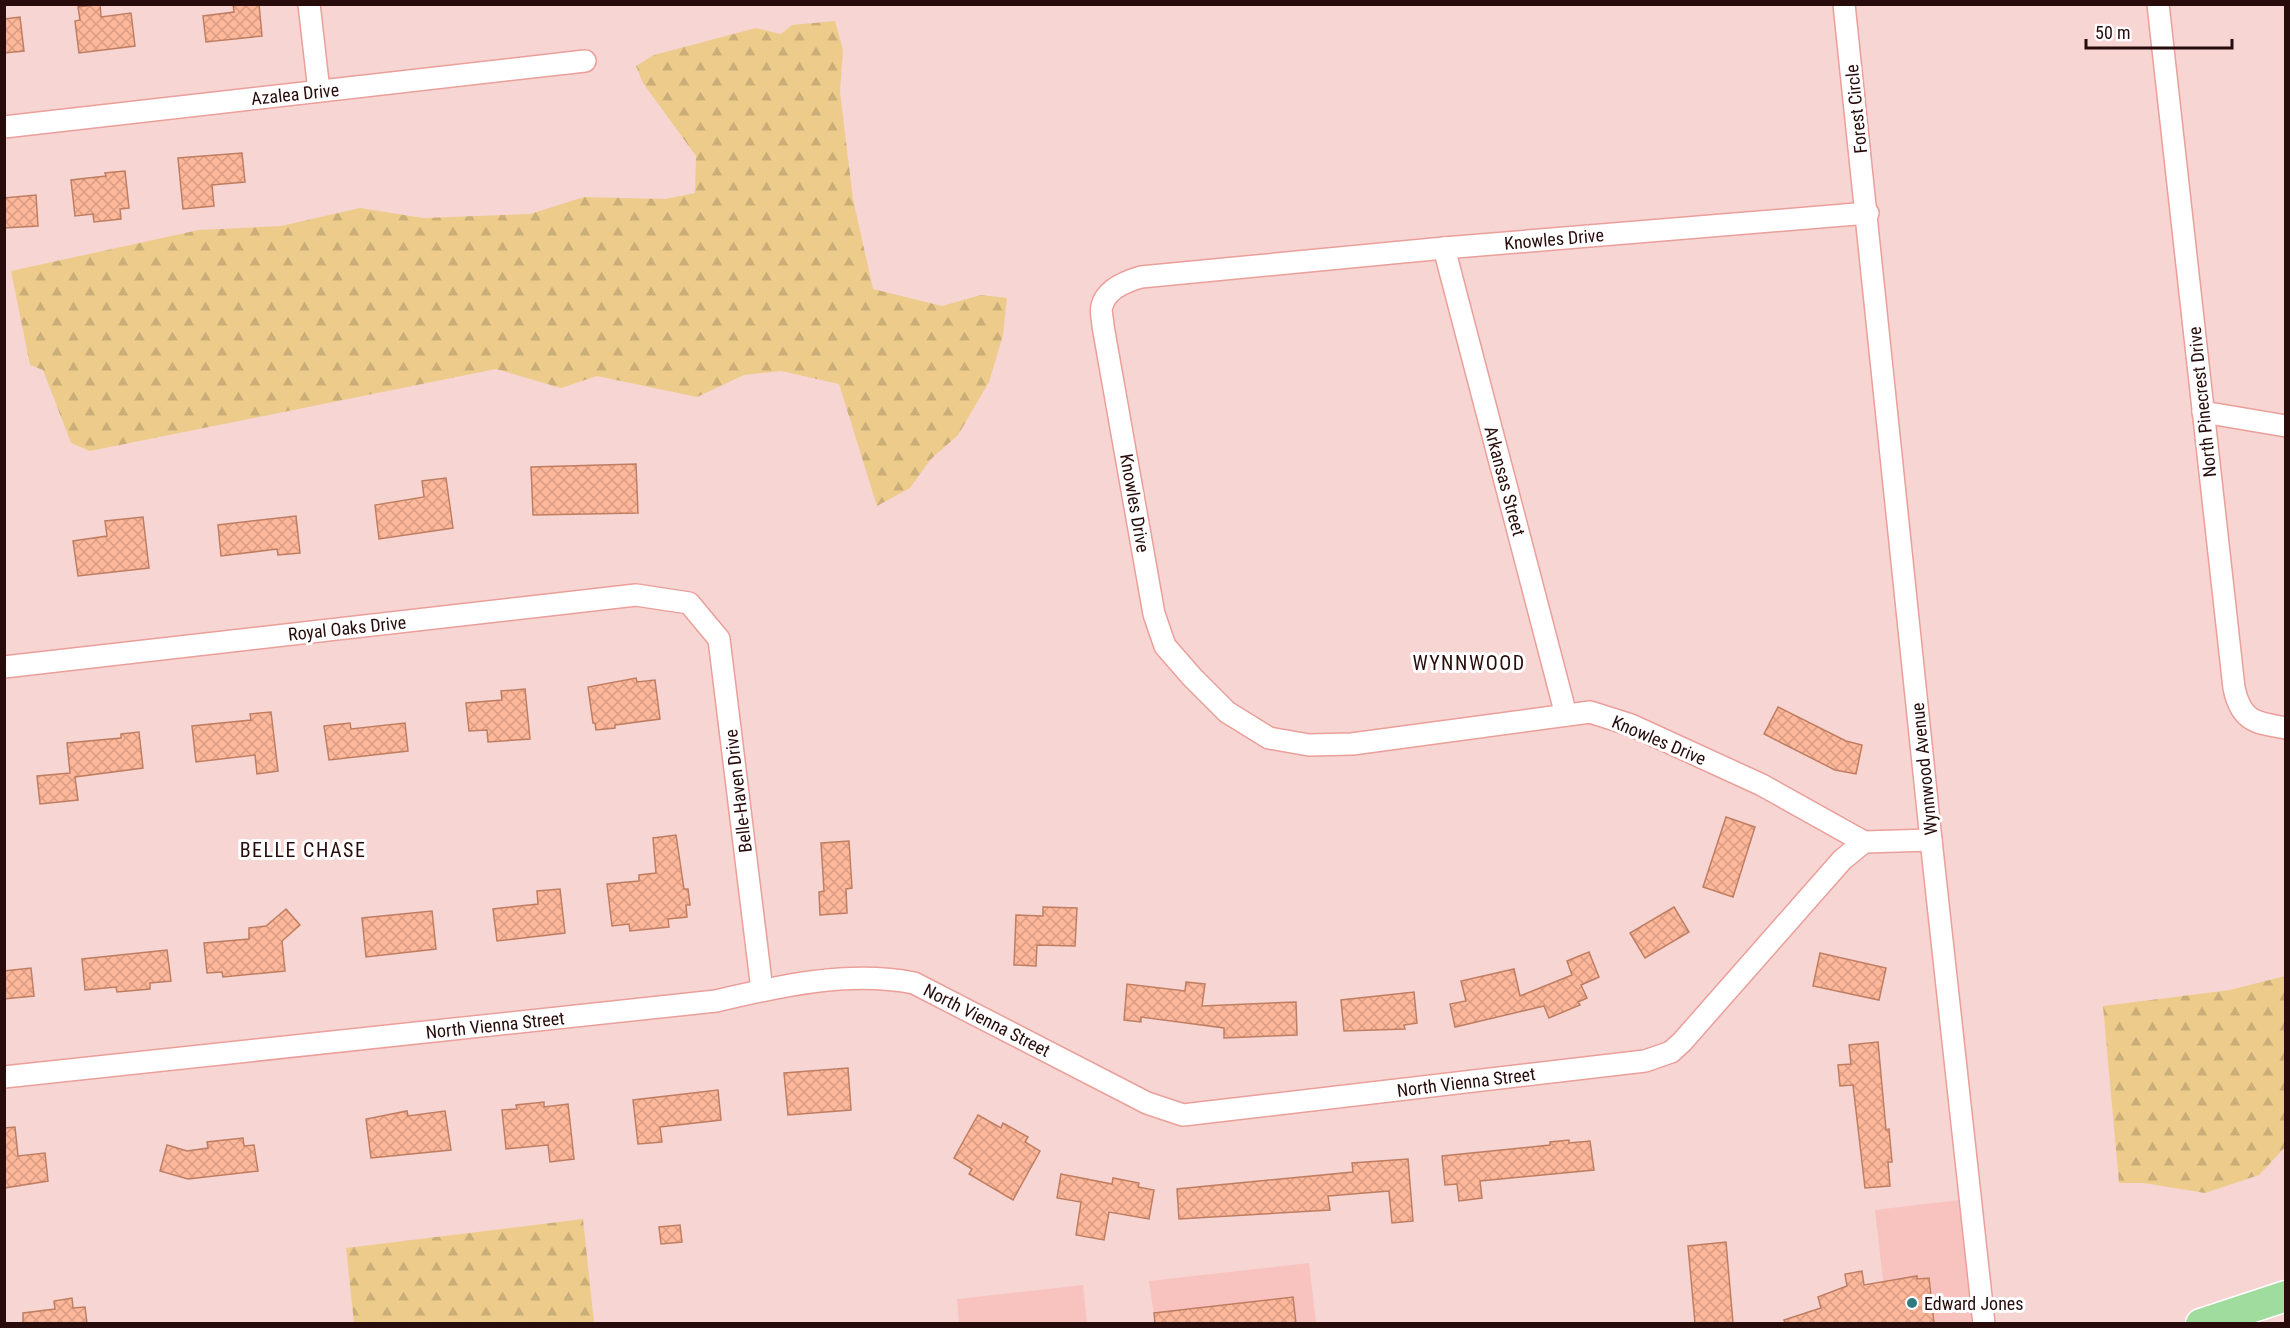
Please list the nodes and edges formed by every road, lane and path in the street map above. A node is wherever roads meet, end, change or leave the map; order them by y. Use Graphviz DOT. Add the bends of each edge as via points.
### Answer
graph roads {
  1 [pos="309,4"];
  2 [pos="1844,4"];
  3 [pos="2157,4"];
  4 [pos="585,61"];
  5 [pos="319,91"];
  6 [pos="4,127"];
  7 [pos="1868,213"];
  8 [pos="1444,248"];
  9 [pos="2203,412"];
  10 [pos="2286,426"];
  11 [pos="689,603"];
  12 [pos="4,667"];
  13 [pos="1566,715"];
  14 [pos="2286,728"];
  15 [pos="1931,840"];
  16 [pos="1864,842"];
  17 [pos="762,990"];
  18 [pos="4,1077"];
  19 [pos="2286,1296"];
  20 [pos="1984,1323"];
  21 [pos="2201,1323"];
  1 -- 5 [label="street"];
  2 -- 7 [label="street, Forest Circle"];
  3 -- 9 [label="street, North Pinecrest Drive"];
  4 -- 5 [label="street, Azalea Drive"];
  5 -- 6 [label="street, Azalea Drive"];
  7 -- 8 [label="street, Knowles Drive"];
  7 -- 15 [label="street, Wynnwood Avenue"];
  8 -- 13 [label="street, Arkansas Street"];
  8 -- 13 [label="street, Knowles Drive" via="1140,277 1123,282 1110,294 1102,306 1103,326 1154,614 1165,646 1192,677 1227,712 1269,738 1309,745 1352,744"];
  9 -- 10 [label="street"];
  9 -- 14 [label="street, North Pinecrest Drive" via="2236,700 2247,717"];
  11 -- 12 [label="street, Royal Oaks Drive" via="636,595"];
  11 -- 17 [label="street, Belle-Haven Drive" via="719,639"];
  13 -- 16 [label="street, Knowles Drive" via="1590,712 1630,725 1762,785"];
  15 -- 16 [label="street"];
  15 -- 20 [label="street, Wynnwood Avenue"];
  16 -- 17 [label="street, North Vienna Street" via="1842,860 1682,1042 1671,1052 1645,1061 1183,1114 1147,1103 914,983 859,979"];
  17 -- 18 [label="street, North Vienna Street" via="716,1001"];
  19 -- 21 [label="highway"];
}
